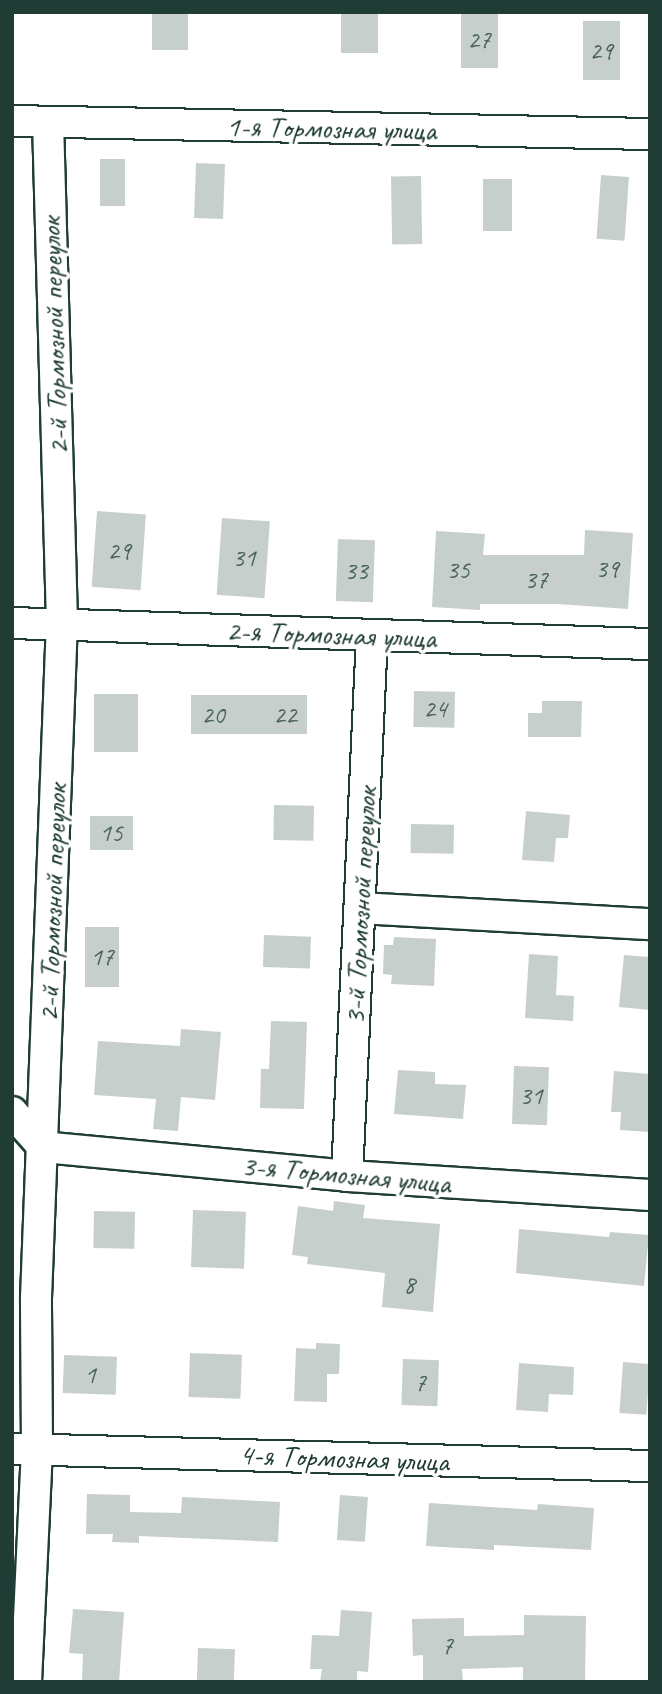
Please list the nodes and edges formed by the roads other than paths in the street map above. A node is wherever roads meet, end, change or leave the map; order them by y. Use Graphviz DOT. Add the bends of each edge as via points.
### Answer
graph roads {
  1 [pos="12,121"];
  2 [pos="48,123"];
  3 [pos="650,134"];
  4 [pos="62,622"];
  5 [pos="12,623"];
  6 [pos="372,636"];
  7 [pos="650,644"];
  8 [pos="361,908"];
  9 [pos="650,924"];
  10 [pos="12,1112"];
  11 [pos="43,1147"];
  12 [pos="347,1176"];
  13 [pos="650,1195"];
  14 [pos="25,1449"];
  15 [pos="650,1466"];
  16 [pos="26,1682"];
  1 -- 2 [label="street, 1-я Тормозная улица"];
  2 -- 3 [label="street, 1-я Тормозная улица"];
  2 -- 4 [label="street, 2-й Тормозной переулок"];
  4 -- 5 [label="street, 2-я Тормозная улица"];
  4 -- 6 [label="street, 2-я Тормозная улица"];
  4 -- 11 [label="street, 2-й Тормозной переулок"];
  6 -- 7 [label="street, 2-я Тормозная улица"];
  6 -- 8 [label="street, 3-й Тормозной переулок"];
  8 -- 9 [label="street"];
  8 -- 12 [label="street, 3-й Тормозной переулок"];
  10 -- 11 [label="street"];
  11 -- 12 [label="street, 3-я Тормозная улица"];
  11 -- 14 [label="street, 2-й Тормозной переулок"];
  12 -- 13 [label="street, 3-я Тормозная улица"];
  14 -- 15 [label="street, 4-я Тормозная улица"];
  14 -- 16 [label="street, 2-й Тормозной переулок"];
}
